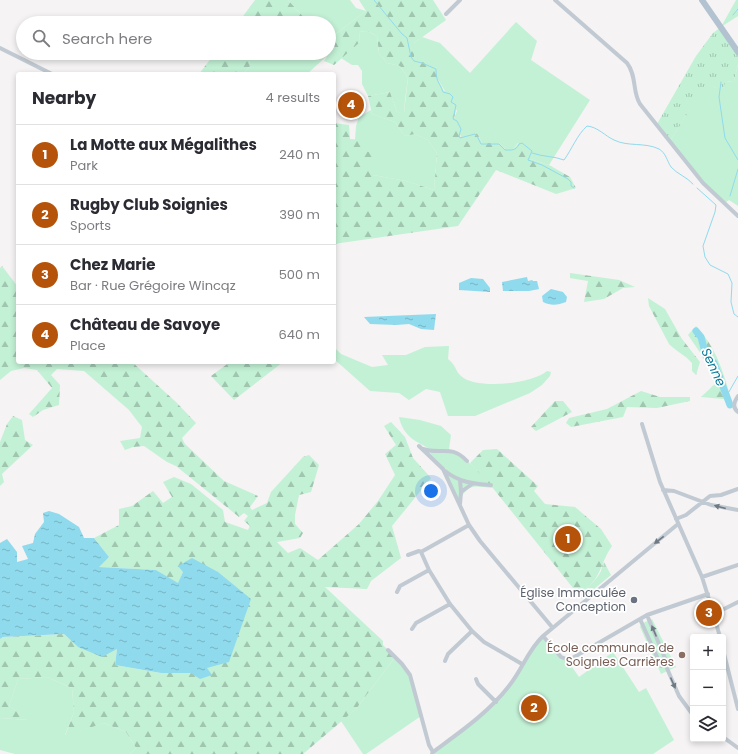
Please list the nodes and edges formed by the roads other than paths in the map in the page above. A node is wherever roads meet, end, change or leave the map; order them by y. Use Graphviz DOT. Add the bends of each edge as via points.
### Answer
graph roads {
  1 [pos="460,0"];
  2 [pos="555,0"];
  3 [pos="702,0"];
  4 [pos="446,14"];
  5 [pos="0,48"];
  6 [pos="738,52"];
  7 [pos="16,56"];
  8 [pos="24,60"];
  9 [pos="48,72"];
  10 [pos="738,216"];
  11 [pos="738,396"];
  12 [pos="738,412"];
  13 [pos="642,424"];
  14 [pos="434,451"];
  15 [pos="430,457"];
  16 [pos="467,461"];
  17 [pos="443,469"];
  18 [pos="460,480"];
  19 [pos="472,484"];
  20 [pos="491,485"];
  21 [pos="738,489"];
  22 [pos="663,490"];
  23 [pos="461,492"];
  24 [pos="702,502"];
  25 [pos="460,506"];
  26 [pos="738,510"];
  27 [pos="676,519"];
  28 [pos="678,524"];
  29 [pos="469,525"];
  30 [pos="421,552"];
  31 [pos="408,555"];
  32 [pos="738,565"];
  33 [pos="429,570"];
  34 [pos="702,577"];
  35 [pos="397,592"];
  36 [pos="708,594"];
  37 [pos="738,602"];
  38 [pos="450,604"];
  39 [pos="714,612"];
  40 [pos="647,615"];
  41 [pos="640,619"];
  42 [pos="552,627"];
  43 [pos="412,629"];
  44 [pos="472,630"];
  45 [pos="719,634"];
  46 [pos="543,636"];
  47 [pos="388,650"];
  48 [pos="445,661"];
  49 [pos="726,662"];
  50 [pos="522,664"];
  51 [pos="666,666"];
  52 [pos="476,680"];
  53 [pos="496,702"];
  54 [pos="738,709"];
  55 [pos="690,711"];
  56 [pos="726,739"];
  57 [pos="738,748"];
  58 [pos="432,753"];
  1 -- 4 [label="street"];
  2 -- 10 [label="street" via="627,63 633,72 640,104 703,183"];
  3 -- 6 [label="main road"];
  5 -- 7 [label="street"];
  8 -- 9 [label="street"];
  11 -- 12 [label="street" via="734,405"];
  13 -- 22 [label="street"];
  14 -- 15 [label="street"];
  14 -- 15 [label="street" via="419,446"];
  14 -- 16 [label="street" via="452,450"];
  15 -- 17 [label="street"];
  17 -- 18 [label="street"];
  17 -- 25 [label="street"];
  18 -- 19 [label="street"];
  18 -- 23 [label="street"];
  19 -- 20 [label="street"];
  19 -- 23 [label="street"];
  21 -- 24 [label="street" via="710,496"];
  22 -- 24 [label="street" via="674,491"];
  22 -- 27 [label="street"];
  23 -- 25 [label="street"];
  26 -- 24 [label="street, one-way"];
  24 -- 27 [label="street" via="686,515"];
  25 -- 29 [label="street"];
  27 -- 28 [label="street"];
  28 -- 34 [label="street"];
  28 -- 42 [label="street, one-way"];
  29 -- 30 [label="street"];
  29 -- 42 [label="street"];
  30 -- 31 [label="street"];
  30 -- 33 [label="street"];
  32 -- 34 [label="street"];
  33 -- 35 [label="street" via="400,586"];
  33 -- 38 [label="street"];
  34 -- 36 [label="street"];
  36 -- 39 [label="street"];
  36 -- 40 [label="street"];
  37 -- 39 [label="street"];
  38 -- 43 [label="street" via="416,623"];
  38 -- 44 [label="street"];
  39 -- 45 [label="street"];
  40 -- 41 [label="street"];
  51 -- 40 [label="street, one-way"];
  41 -- 46 [label="street" via="569,660 561,657"];
  41 -- 51 [label="street" via="661,666"];
  42 -- 46 [label="street"];
  44 -- 48 [label="street" via="448,654"];
  44 -- 50 [label="street" via="484,642"];
  46 -- 50 [label="street"];
  47 -- 58 [label="street" via="410,676"];
  49 -- 54 [label="street"];
  50 -- 53 [label="street" via="511,684"];
  51 -- 55 [label="street, one-way" via="679,696"];
  52 -- 53 [label="street"];
  53 -- 58 [label="street"];
  56 -- 57 [label="street"];
}
